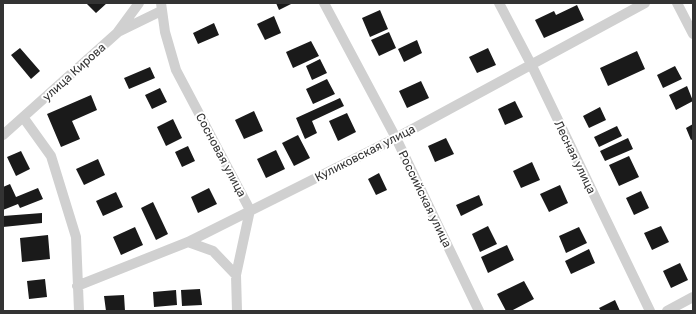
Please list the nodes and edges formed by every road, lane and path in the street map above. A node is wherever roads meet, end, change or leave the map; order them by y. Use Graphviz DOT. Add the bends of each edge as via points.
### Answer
graph roads {
  1 [pos="139,3"];
  2 [pos="324,3"];
  3 [pos="499,3"];
  4 [pos="645,3"];
  5 [pos="677,3"];
  6 [pos="161,7"];
  7 [pos="117,33"];
  8 [pos="693,34"];
  9 [pos="531,64"];
  10 [pos="23,117"];
  11 [pos="3,135"];
  12 [pos="396,138"];
  13 [pos="250,210"];
  14 [pos="188,242"];
  15 [pos="236,276"];
  16 [pos="77,286"];
  17 [pos="693,297"];
  18 [pos="79,311"];
  19 [pos="237,311"];
  20 [pos="480,311"];
  21 [pos="650,311"];
  22 [pos="668,311"];
  1 -- 7 [label="street, улица Кирова"];
  2 -- 12 [label="street, Российская улица"];
  3 -- 9 [label="street, Лесная улица"];
  4 -- 9 [label="street, Куликовская улица"];
  5 -- 8 [label="street"];
  6 -- 7 [label="street"];
  6 -- 13 [label="street, Сосновая улица" via="176,70"];
  7 -- 10 [label="street, улица Кирова"];
  9 -- 12 [label="street, Куликовская улица"];
  9 -- 21 [label="street, Лесная улица"];
  10 -- 11 [label="street, улица Кирова"];
  10 -- 16 [label="street" via="51,156 76,238"];
  12 -- 13 [label="street, Куликовская улица"];
  12 -- 20 [label="street, Российская улица"];
  13 -- 14 [label="street, Куликовская улица"];
  13 -- 15 [label="street, Сосновая улица"];
  14 -- 15 [label="street" via="214,251"];
  14 -- 16 [label="street, Куликовская улица"];
  15 -- 19 [label="street, Сосновая улица"];
  16 -- 18 [label="street"];
  17 -- 22 [label="street"];
}
